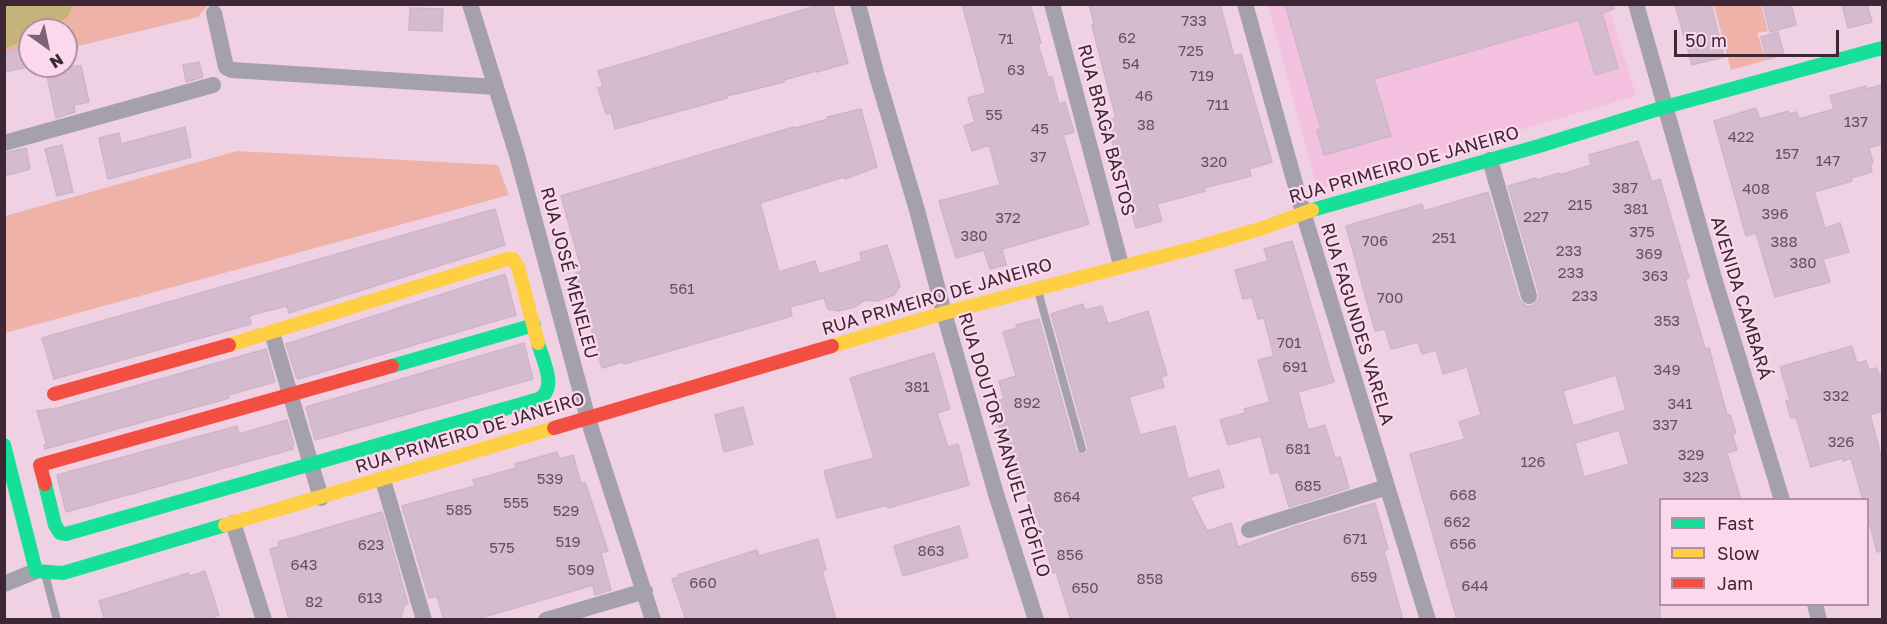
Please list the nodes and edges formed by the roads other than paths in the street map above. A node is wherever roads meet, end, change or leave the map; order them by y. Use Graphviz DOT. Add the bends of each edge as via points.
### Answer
graph roads {
  1 [pos="470,4"];
  2 [pos="858,4"];
  3 [pos="1052,4"];
  4 [pos="1245,4"];
  5 [pos="1636,4"];
  6 [pos="214,13"];
  7 [pos="1882,48"];
  8 [pos="213,86"];
  9 [pos="496,87"];
  10 [pos="1665,108"];
  11 [pos="4,143"];
  12 [pos="1490,160"];
  13 [pos="1303,212"];
  14 [pos="1121,265"];
  15 [pos="1038,288"];
  16 [pos="1529,296"];
  17 [pos="944,313"];
  18 [pos="534,325"];
  19 [pos="272,333"];
  20 [pos="54,394"];
  21 [pos="291,396"];
  22 [pos="588,419"];
  23 [pos="4,445"];
  24 [pos="1082,449"];
  25 [pos="310,463"];
  26 [pos="383,480"];
  27 [pos="1387,487"];
  28 [pos="321,498"];
  29 [pos="1781,498"];
  30 [pos="233,523"];
  31 [pos="1249,530"];
  32 [pos="40,572"];
  33 [pos="4,584"];
  34 [pos="645,591"];
  35 [pos="57,620"];
  36 [pos="264,620"];
  37 [pos="424,620"];
  38 [pos="546,620"];
  39 [pos="653,620"];
  40 [pos="1036,620"];
  41 [pos="1428,620"];
  1 -- 9 [label="street, RUA JOSÉ MENELEU"];
  2 -- 17 [label="street, RUA DOUTOR MANUEL TEÓFILO"];
  3 -- 14 [label="street, RUA BRAGA BASTOS"];
  4 -- 13 [label="street, RUA FAGUNDES VARELA"];
  5 -- 10 [label="street, AVENIDA CAMBARÁ"];
  6 -- 9 [label="street" via="226,67 232,70"];
  7 -- 10 [label="street, RUA PRIMEIRO DE JANEIRO"];
  8 -- 11 [label="street"];
  9 -- 22 [label="street, RUA JOSÉ MENELEU" via="518,155"];
  10 -- 12 [label="street, RUA PRIMEIRO DE JANEIRO"];
  10 -- 29 [label="street, AVENIDA CAMBARÁ"];
  12 -- 13 [label="street, RUA PRIMEIRO DE JANEIRO"];
  12 -- 16 [label="street"];
  13 -- 14 [label="street, RUA PRIMEIRO DE JANEIRO" via="1263,228"];
  13 -- 27 [label="street, RUA FAGUNDES VARELA"];
  14 -- 15 [label="street, RUA PRIMEIRO DE JANEIRO"];
  15 -- 17 [label="street, RUA PRIMEIRO DE JANEIRO"];
  15 -- 24 [label="lane"];
  17 -- 22 [label="street, RUA PRIMEIRO DE JANEIRO"];
  17 -- 40 [label="street, RUA DOUTOR MANUEL TEÓFILO"];
  18 -- 19 [label="street" via="518,267 513,259 507,259"];
  18 -- 21 [label="street"];
  18 -- 25 [label="street" via="550,386 546,395"];
  19 -- 20 [label="street"];
  19 -- 21 [label="street"];
  21 -- 25 [label="street"];
  21 -- 25 [label="street" via="40,465 55,525 66,534"];
  22 -- 26 [label="street, RUA PRIMEIRO DE JANEIRO"];
  22 -- 34 [label="street, RUA JOSÉ MENELEU"];
  23 -- 32 [label="street"];
  25 -- 28 [label="street"];
  26 -- 28 [label="street, RUA PRIMEIRO DE JANEIRO"];
  26 -- 37 [label="street"];
  27 -- 31 [label="street"];
  27 -- 41 [label="street, RUA FAGUNDES VARELA"];
  28 -- 30 [label="street, RUA PRIMEIRO DE JANEIRO"];
  30 -- 32 [label="street, RUA PRIMEIRO DE JANEIRO" via="72,571"];
  30 -- 36 [label="street"];
  32 -- 33 [label="street, RUA PRIMEIRO DE JANEIRO"];
  32 -- 35 [label="lane"];
  34 -- 38 [label="street"];
  34 -- 39 [label="street, RUA JOSÉ MENELEU"];
}
